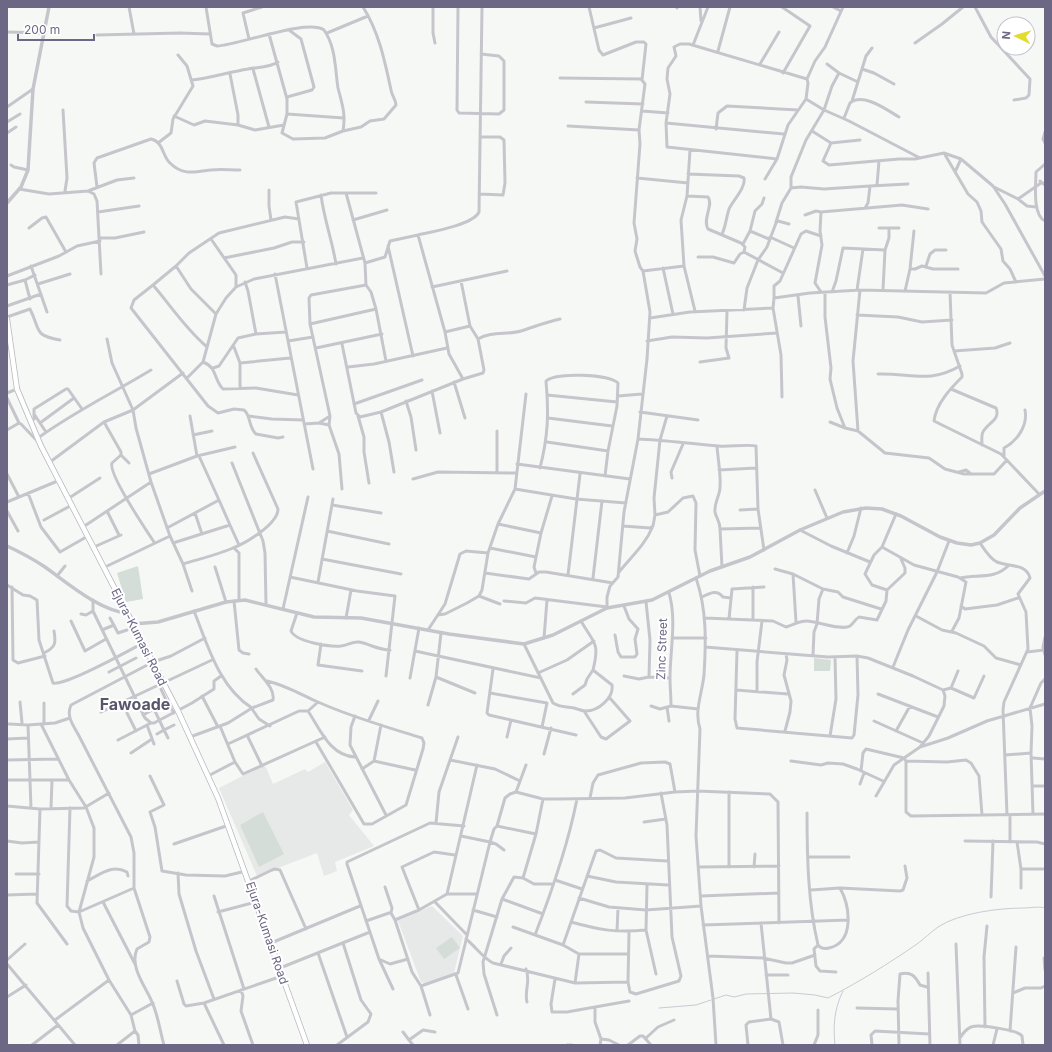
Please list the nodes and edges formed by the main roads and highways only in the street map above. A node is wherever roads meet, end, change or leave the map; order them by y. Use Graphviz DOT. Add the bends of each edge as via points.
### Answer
graph roads {
  1 [pos="7,318"];
  2 [pos="9,349"];
  3 [pos="307,1045"];
  1 -- 2 [label="main road, Ejura-Kumasi Road"];
  2 -- 3 [label="main road, Ejura-Kumasi Road" via="17,389 41,446 153,662 229,825"];
}
